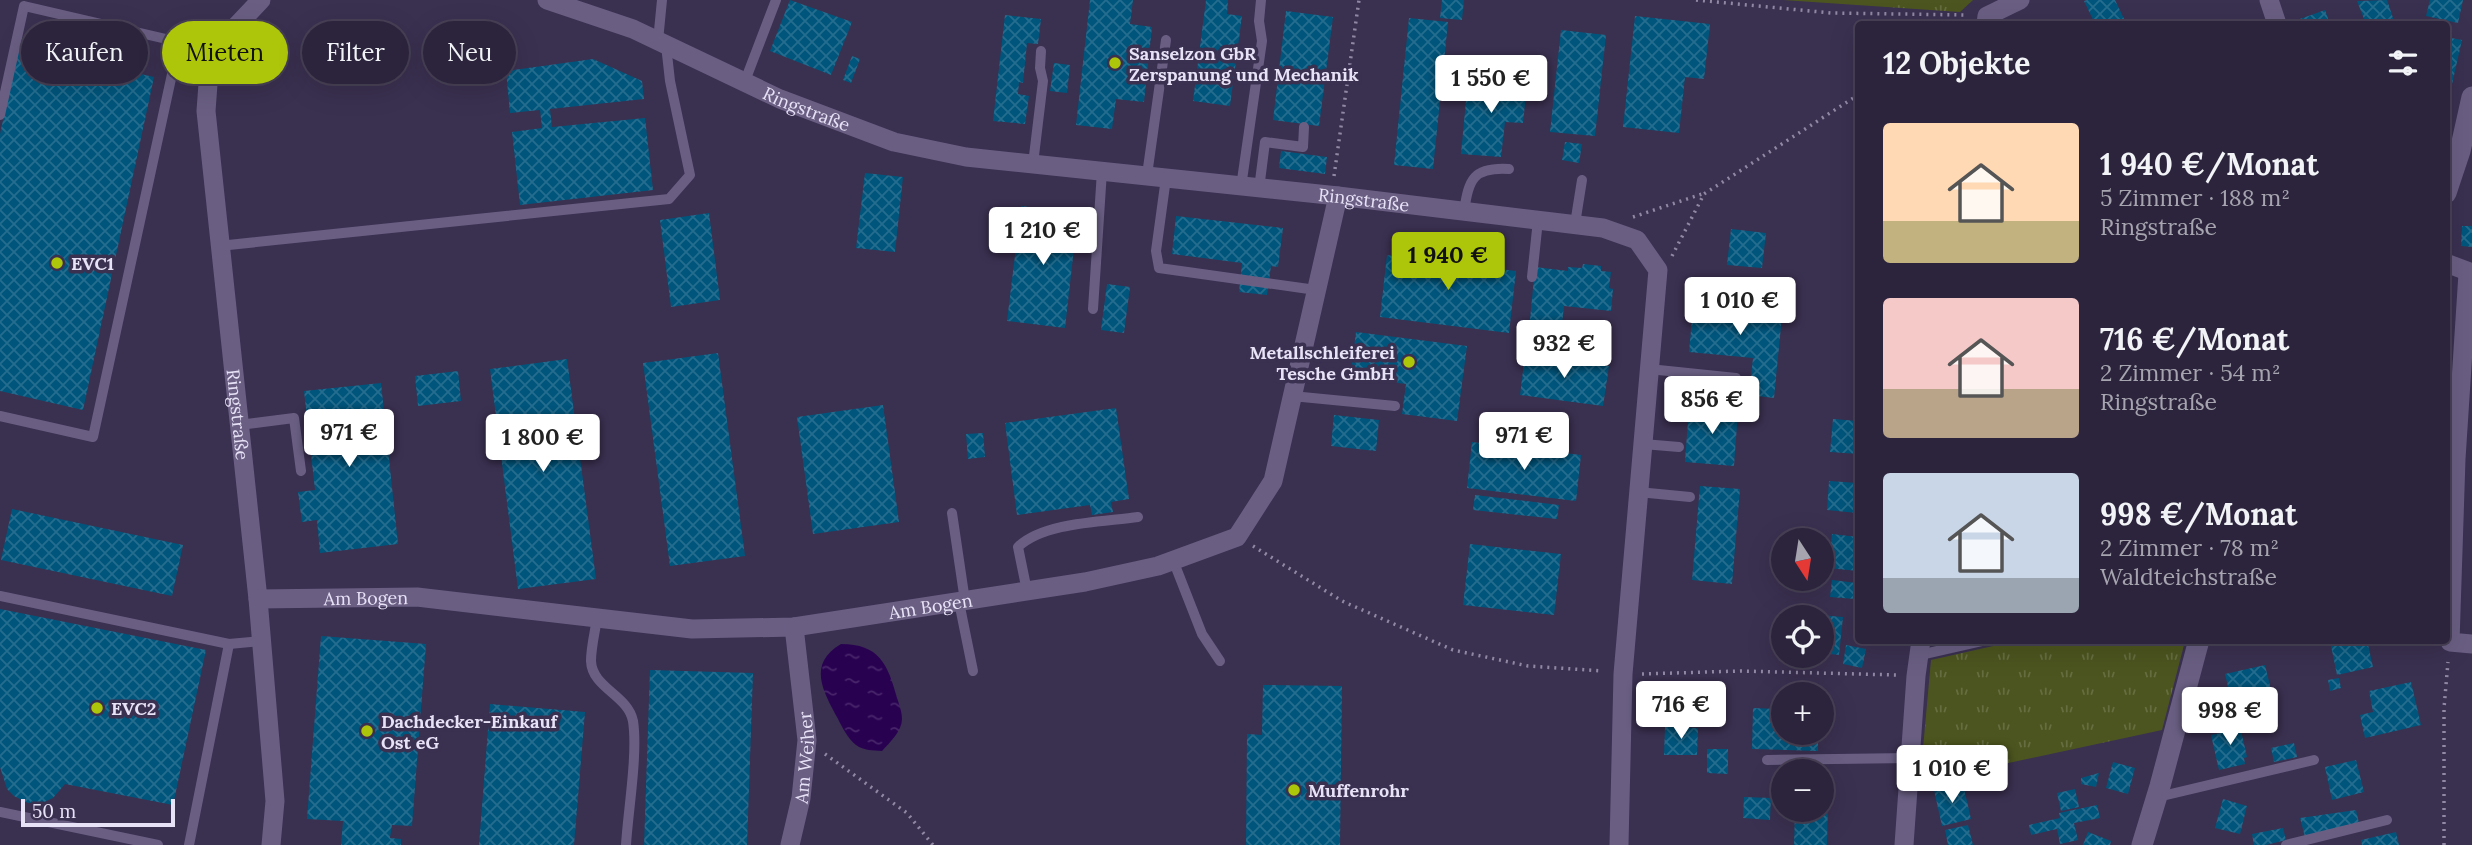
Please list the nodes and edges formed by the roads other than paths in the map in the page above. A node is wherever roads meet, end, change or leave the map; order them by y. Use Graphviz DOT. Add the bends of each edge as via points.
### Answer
graph roads {
  1 [pos="547,0"];
  2 [pos="662,0"];
  3 [pos="776,0"];
  4 [pos="1261,0"];
  5 [pos="2020,0"];
  6 [pos="2269,0"];
  7 [pos="255,2"];
  8 [pos="1986,20"];
  9 [pos="239,21"];
  10 [pos="2276,21"];
  11 [pos="162,38"];
  12 [pos="1166,40"];
  13 [pos="662,43"];
  14 [pos="1041,51"];
  15 [pos="745,81"];
  16 [pos="170,84"];
  17 [pos="208,84"];
  18 [pos="2472,97"];
  19 [pos="0,115"];
  20 [pos="1304,127"];
  21 [pos="1033,164"];
  22 [pos="1509,169"];
  23 [pos="1102,170"];
  24 [pos="1156,176"];
  25 [pos="1582,180"];
  26 [pos="2450,182"];
  27 [pos="1250,188"];
  28 [pos="1335,196"];
  29 [pos="1464,211"];
  30 [pos="1538,220"];
  31 [pos="1575,224"];
  32 [pos="219,246"];
  33 [pos="2450,265"];
  34 [pos="2470,273"];
  35 [pos="1532,277"];
  36 [pos="1317,290"];
  37 [pos="1093,309"];
  38 [pos="1649,369"];
  39 [pos="1736,378"];
  40 [pos="1292,396"];
  41 [pos="1395,406"];
  42 [pos="0,416"];
  43 [pos="239,425"];
  44 [pos="1643,444"];
  45 [pos="1679,447"];
  46 [pos="301,471"];
  47 [pos="1637,492"];
  48 [pos="1690,497"];
  49 [pos="952,513"];
  50 [pos="1138,517"];
  51 [pos="1173,560"];
  52 [pos="1027,591"];
  53 [pos="0,596"];
  54 [pos="258,599"];
  55 [pos="962,601"];
  56 [pos="597,618"];
  57 [pos="794,627"];
  58 [pos="262,641"];
  59 [pos="229,644"];
  60 [pos="1953,644"];
  61 [pos="2198,644"];
  62 [pos="2472,644"];
  63 [pos="1920,648"];
  64 [pos="1220,661"];
  65 [pos="973,671"];
  66 [pos="1910,758"];
  67 [pos="1766,760"];
  68 [pos="2314,760"];
  69 [pos="2157,797"];
  70 [pos="0,812"];
  71 [pos="2387,820"];
  72 [pos="158,845"];
  73 [pos="189,845"];
  74 [pos="271,845"];
  75 [pos="626,845"];
  76 [pos="790,845"];
  77 [pos="1619,845"];
  78 [pos="1904,845"];
  79 [pos="2142,845"];
  80 [pos="2286,845"];
  1 -- 13 [label="street, Ringstraße"];
  2 -- 13 [label="lane"];
  3 -- 15 [label="lane"];
  4 -- 27 [label="lane"];
  5 -- 8 [label="street"];
  6 -- 10 [label="street"];
  7 -- 9 [label="street, Ringstraße"];
  11 -- 19 [label="lane" via="24,6"];
  12 -- 24 [label="lane"];
  13 -- 15 [label="street, Ringstraße"];
  13 -- 32 [label="lane" via="690,175 669,199"];
  14 -- 21 [label="lane" via="1043,81"];
  15 -- 21 [label="street, Ringstraße" via="894,142 966,157"];
  16 -- 42 [label="lane" via="93,437"];
  17 -- 32 [label="street, Ringstraße" via="206,111"];
  18 -- 26 [label="street"];
  20 -- 27 [label="lane" via="1303,147 1265,142"];
  21 -- 23 [label="street, Ringstraße"];
  22 -- 29 [label="lane" via="1492,168 1468,184"];
  23 -- 24 [label="street, Ringstraße"];
  23 -- 37 [label="lane"];
  24 -- 27 [label="street, Ringstraße"];
  24 -- 36 [label="lane" via="1159,268"];
  25 -- 31 [label="lane"];
  27 -- 28 [label="street, Ringstraße"];
  28 -- 29 [label="street, Ringstraße"];
  28 -- 36 [label="street"];
  29 -- 30 [label="street, Ringstraße"];
  30 -- 31 [label="street, Ringstraße"];
  30 -- 35 [label="lane"];
  31 -- 38 [label="street, Ringstraße" via="1637,240 1658,270"];
  32 -- 43 [label="street, Ringstraße"];
  33 -- 34 [label="street"];
  34 -- 62 [label="street" via="2456,459 2450,642"];
  36 -- 40 [label="street"];
  38 -- 39 [label="lane"];
  38 -- 44 [label="street"];
  40 -- 41 [label="lane"];
  40 -- 51 [label="street, Am Bogen" via="1273,481 1237,537"];
  43 -- 46 [label="lane" via="295,418"];
  43 -- 54 [label="street, Ringstraße"];
  44 -- 45 [label="lane"];
  44 -- 47 [label="street"];
  47 -- 48 [label="lane"];
  47 -- 77 [label="street" via="1623,674"];
  49 -- 55 [label="lane"];
  50 -- 52 [label="lane" via="1071,526 1027,538 1018,547"];
  51 -- 52 [label="street, Am Bogen"];
  51 -- 64 [label="lane" via="1202,634"];
  52 -- 55 [label="street, Am Bogen"];
  53 -- 59 [label="lane"];
  54 -- 56 [label="street, Am Bogen" via="417,597"];
  54 -- 58 [label="street, Ringstraße"];
  55 -- 57 [label="street, Am Bogen"];
  55 -- 65 [label="lane"];
  56 -- 57 [label="street, Am Bogen" via="692,629"];
  56 -- 75 [label="lane" via="591,662 596,678 625,705 633,720"];
  57 -- 76 [label="street, Am Weiher" via="807,740"];
  58 -- 59 [label="lane"];
  58 -- 74 [label="street, Ringstraße" via="275,801"];
  59 -- 73 [label="lane"];
  60 -- 63 [label="lane"];
  61 -- 69 [label="street"];
  63 -- 66 [label="street"];
  66 -- 67 [label="lane"];
  66 -- 78 [label="street"];
  68 -- 69 [label="lane"];
  69 -- 79 [label="street"];
  70 -- 72 [label="lane"];
  71 -- 80 [label="lane"];
}
